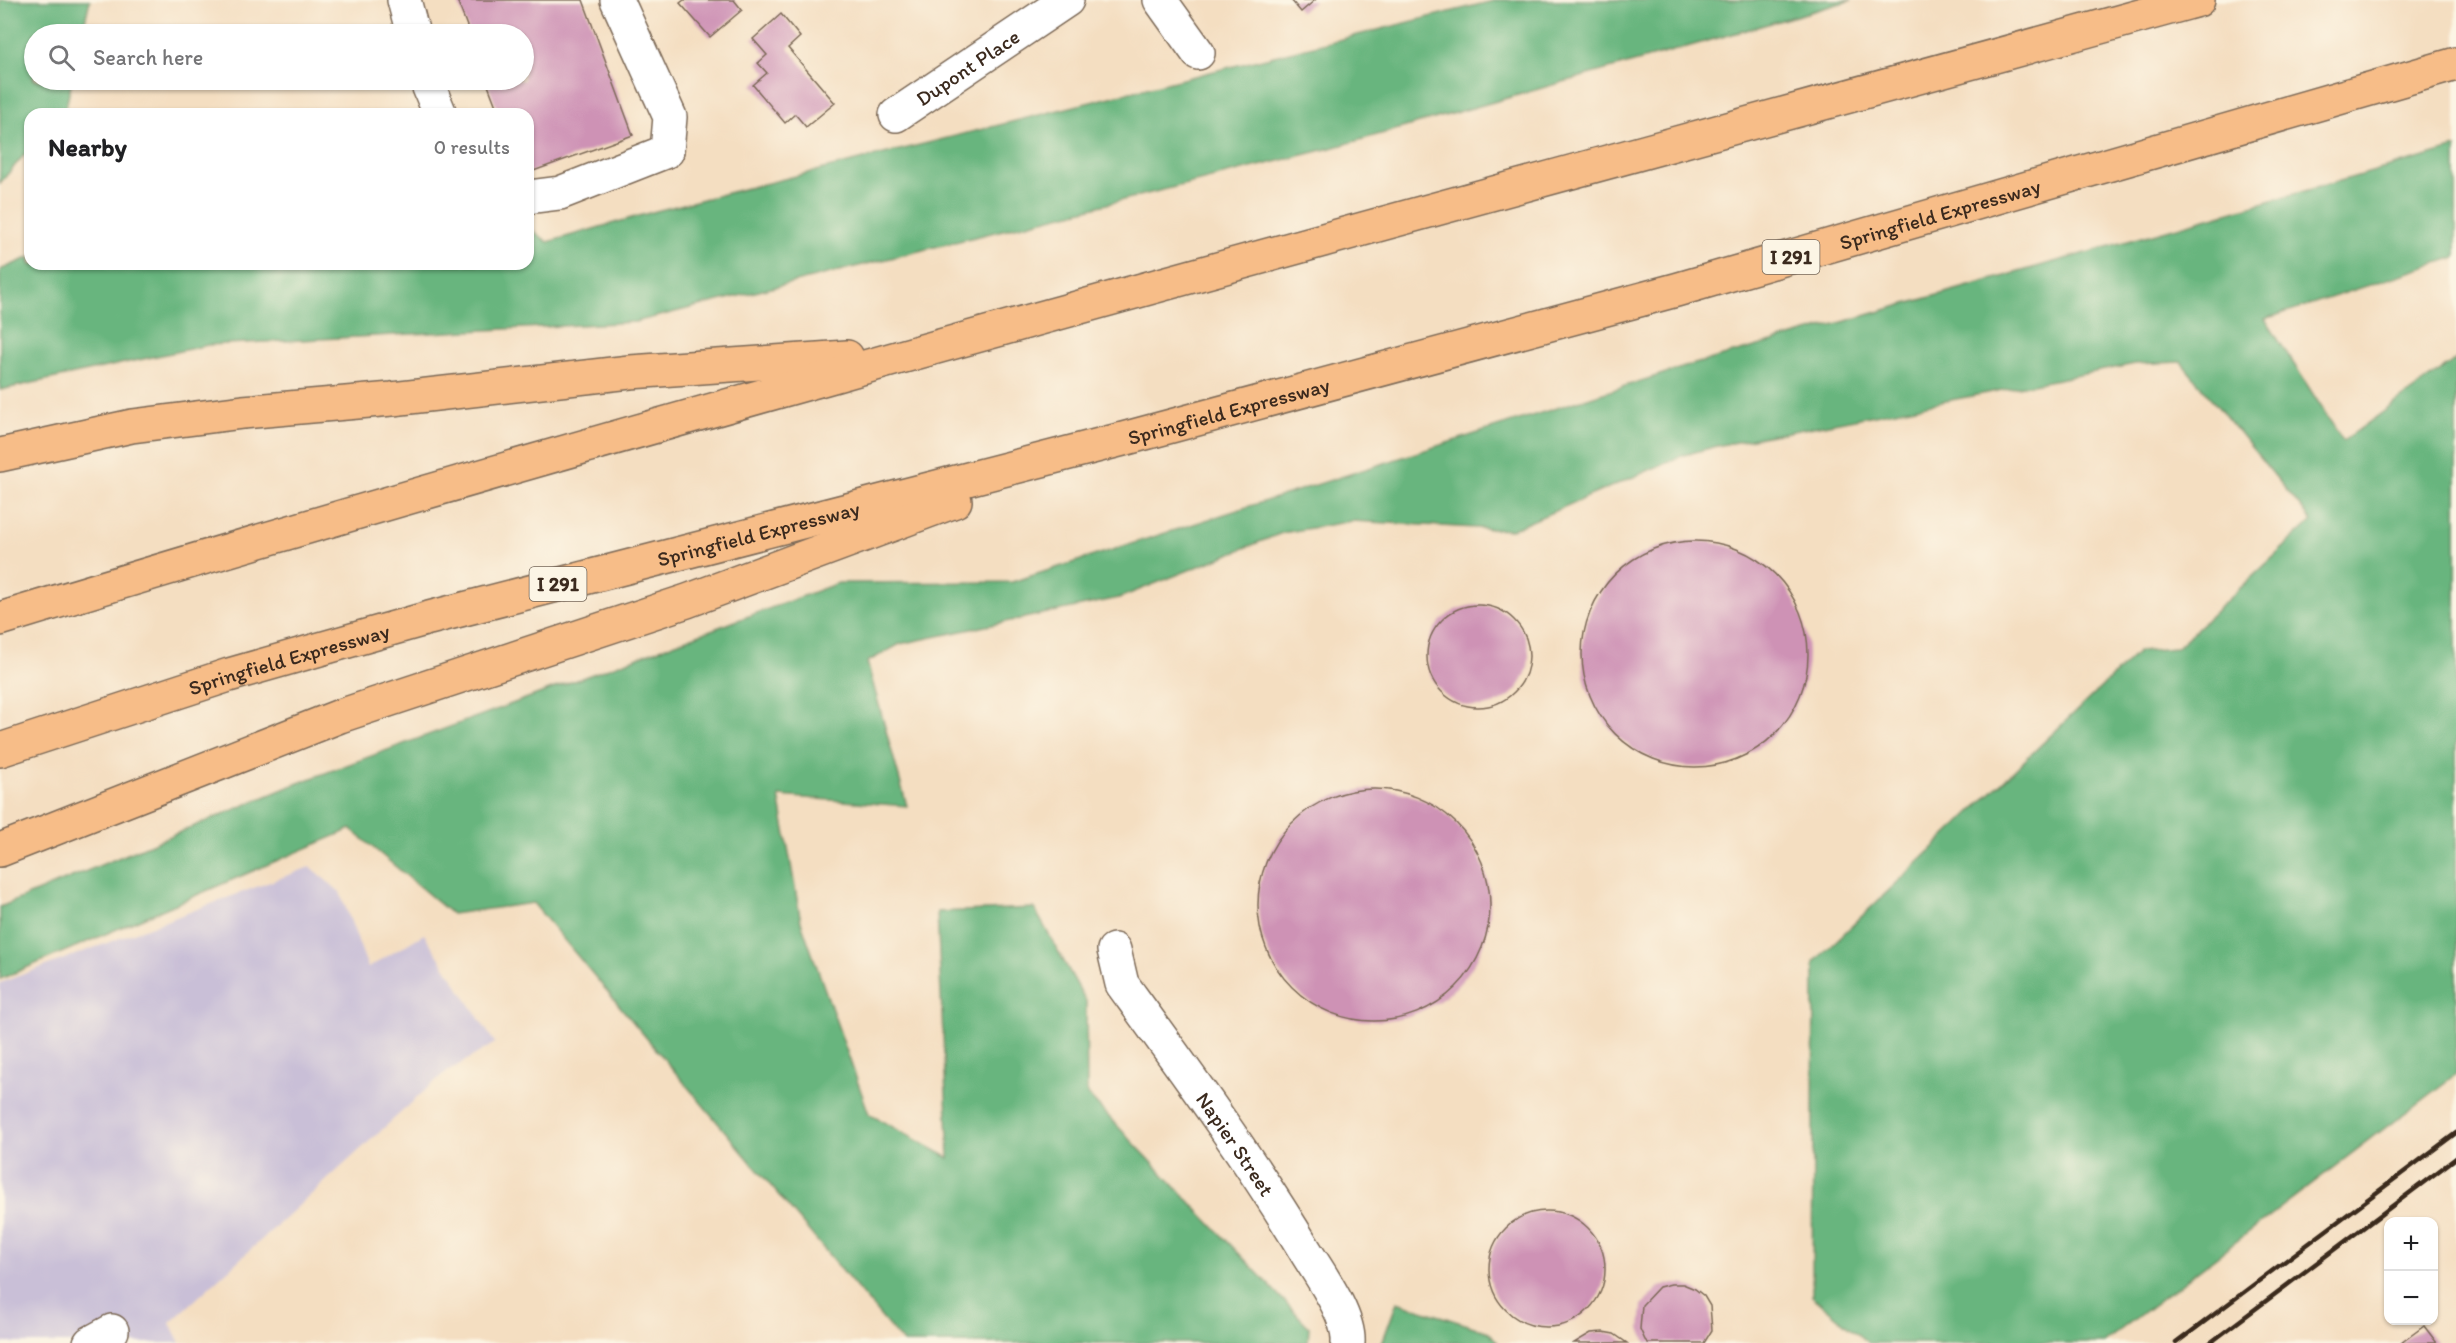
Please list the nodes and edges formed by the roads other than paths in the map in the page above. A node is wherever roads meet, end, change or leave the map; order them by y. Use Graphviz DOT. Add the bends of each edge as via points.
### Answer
graph roads {
  1 [pos="404,0"];
  2 [pos="617,0"];
  3 [pos="1067,0"];
  4 [pos="1160,0"];
  5 [pos="2198,0"];
  6 [pos="410,24"];
  7 [pos="1198,53"];
  8 [pos="2456,64"];
  9 [pos="430,90"];
  10 [pos="438,108"];
  11 [pos="896,115"];
  12 [pos="534,196"];
  13 [pos="912,353"];
  14 [pos="1123,439"];
  15 [pos="0,455"];
  16 [pos="0,619"];
  17 [pos="0,750"];
  18 [pos="0,850"];
  19 [pos="1114,950"];
  20 [pos="1348,1343"];
  1 -- 6 [label="street"];
  2 -- 12 [label="street" via="670,117 667,151 560,193"];
  3 -- 11 [label="street, Dupont Place"];
  4 -- 7 [label="street"];
  5 -- 13 [label="highway"];
  8 -- 14 [label="highway, Springfield Expressway / I 291" via="1676,290"];
  9 -- 10 [label="street"];
  13 -- 15 [label="highway" via="630,372 243,412 132,426"];
  13 -- 16 [label="highway" via="436,488"];
  14 -- 17 [label="highway, Springfield Expressway / I 291" via="429,618 229,675"];
  14 -- 18 [label="highway" via="687,601 340,716"];
  19 -- 20 [label="street, Napier Street" via="1122,984 1261,1178 1334,1298"];
}
